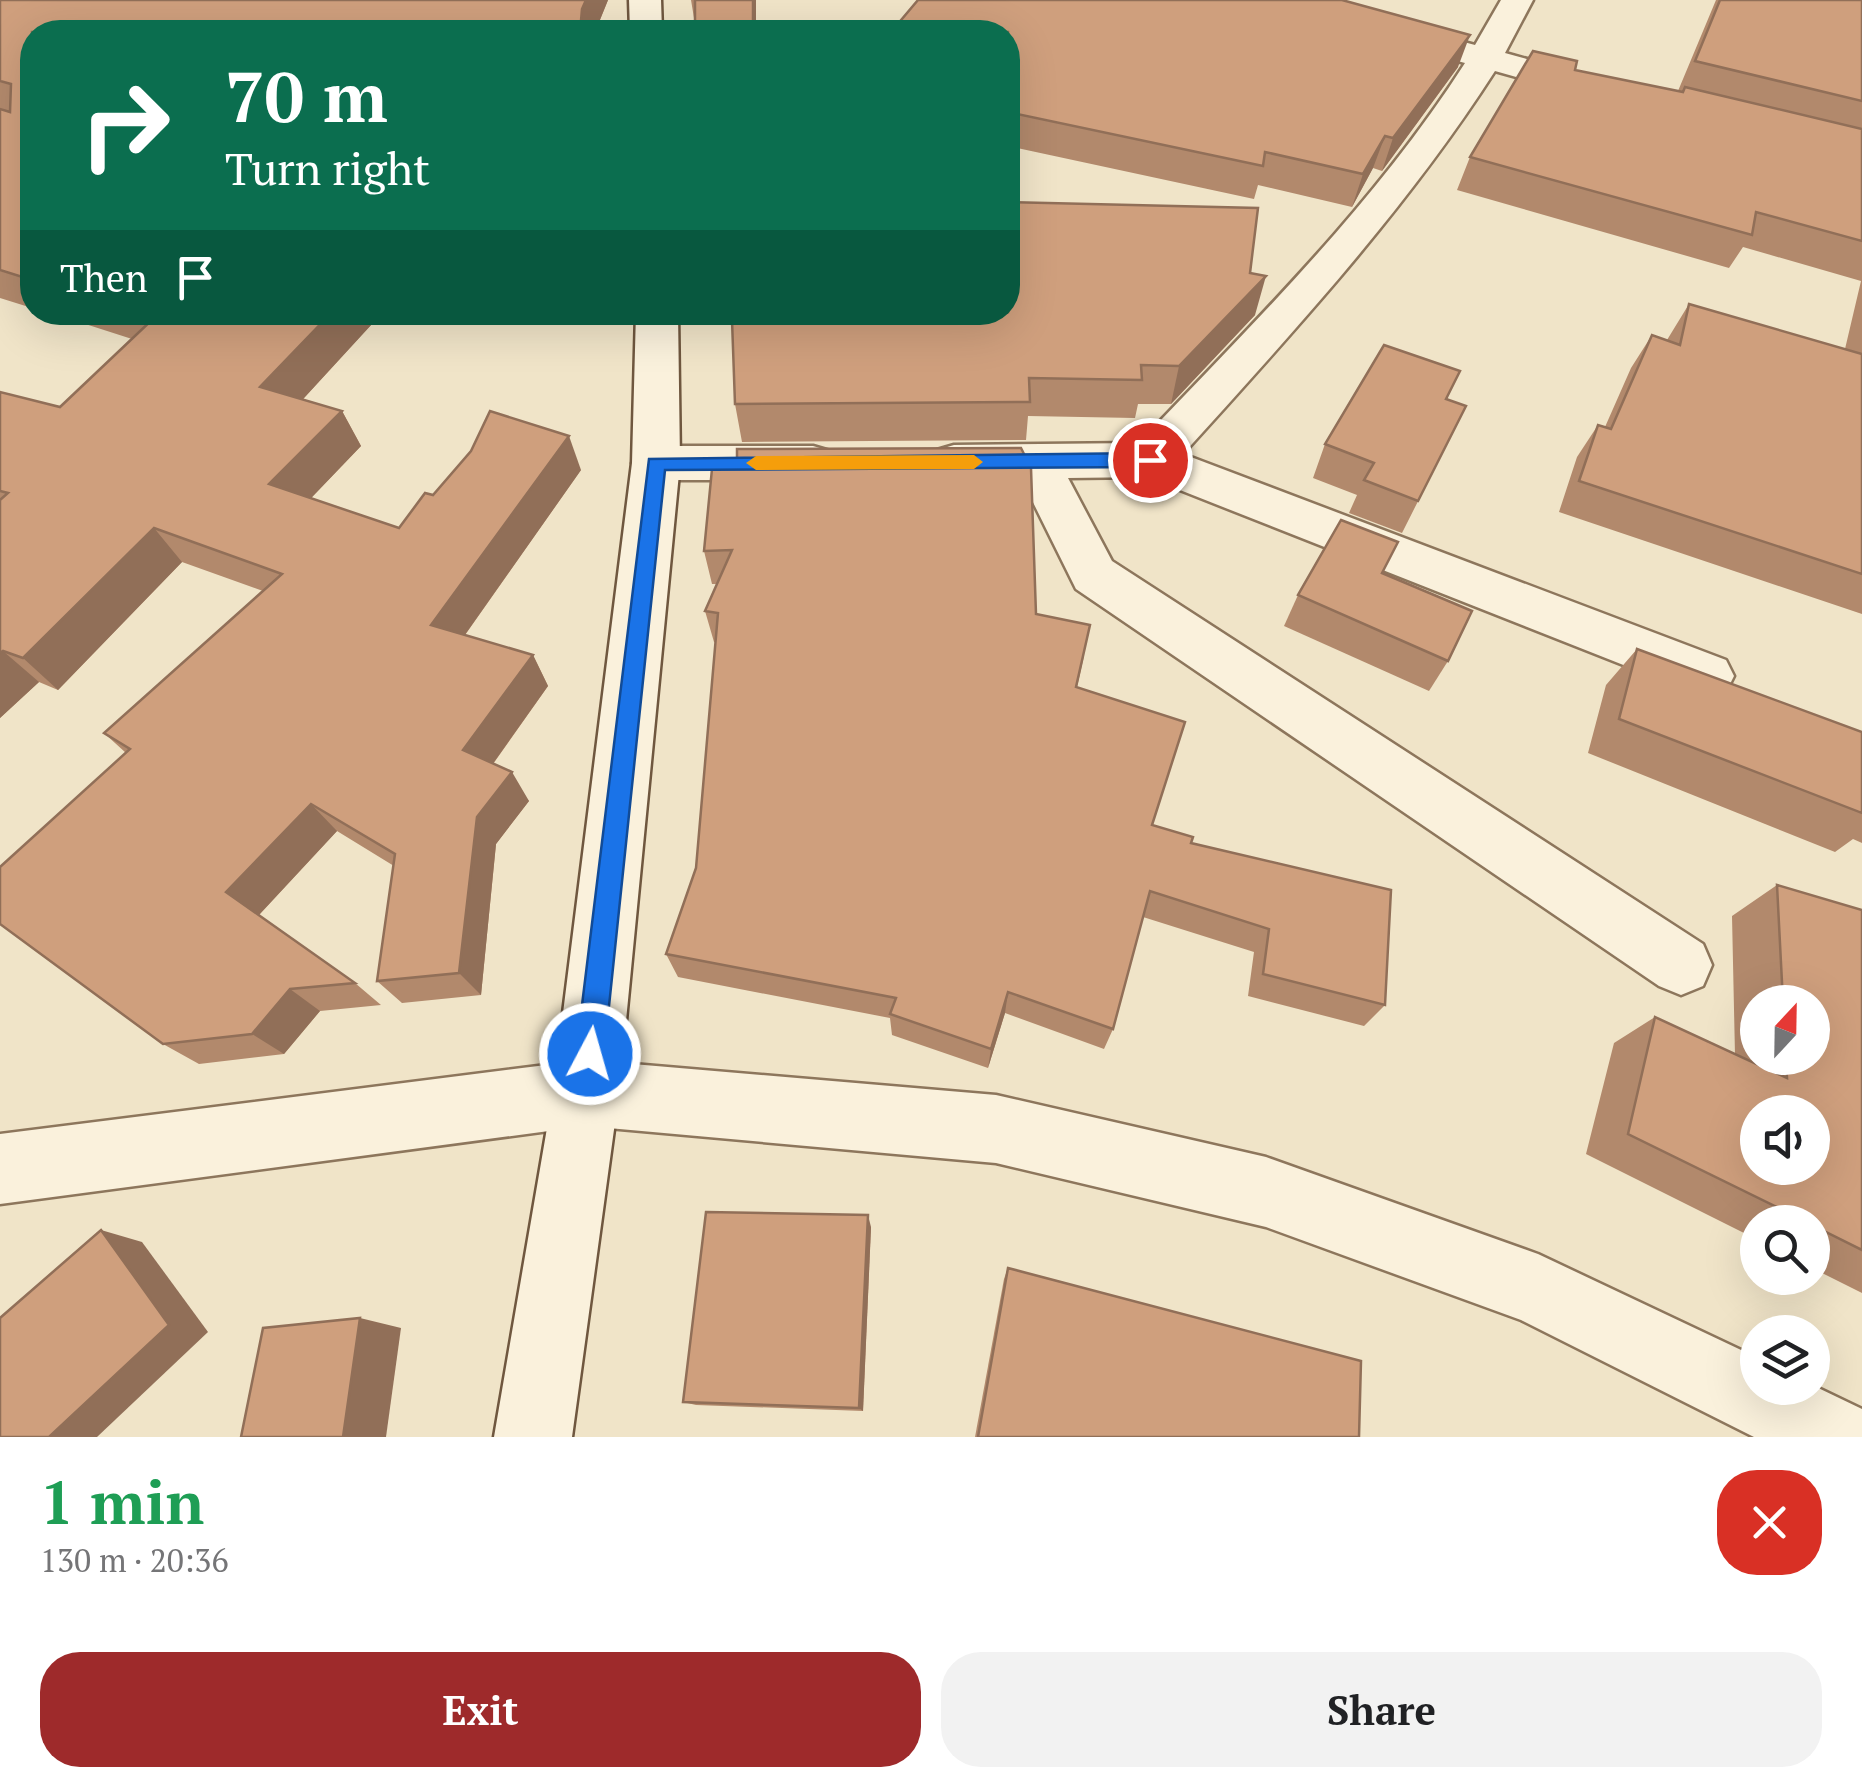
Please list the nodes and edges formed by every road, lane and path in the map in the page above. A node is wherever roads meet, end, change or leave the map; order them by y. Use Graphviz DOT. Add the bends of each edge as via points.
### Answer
graph roads {
  1 [pos="1270,0"];
  2 [pos="1517,0"];
  3 [pos="1487,61"];
  4 [pos="1618,94"];
  5 [pos="652,325"];
  6 [pos="1150,460"];
  7 [pos="1036,462"];
  8 [pos="656,464"];
  9 [pos="1752,694"];
  10 [pos="1681,965"];
  11 [pos="586,1093"];
  12 [pos="0,1169"];
  13 [pos="533,1437"];
  14 [pos="1836,1437"];
  1 -- 3 [label="street"];
  2 -- 3 [label="street"];
  3 -- 4 [label="street"];
  3 -- 6 [label="street" via="1414,169"];
  5 -- 8 [label="street"];
  6 -- 7 [label="street"];
  6 -- 9 [label="street"];
  7 -- 8 [label="street"];
  7 -- 10 [label="street" via="1094,575"];
  8 -- 11 [label="street"];
  11 -- 12 [label="street"];
  11 -- 13 [label="street"];
  11 -- 14 [label="street" via="996,1129 1266,1192 1538,1290"];
}
